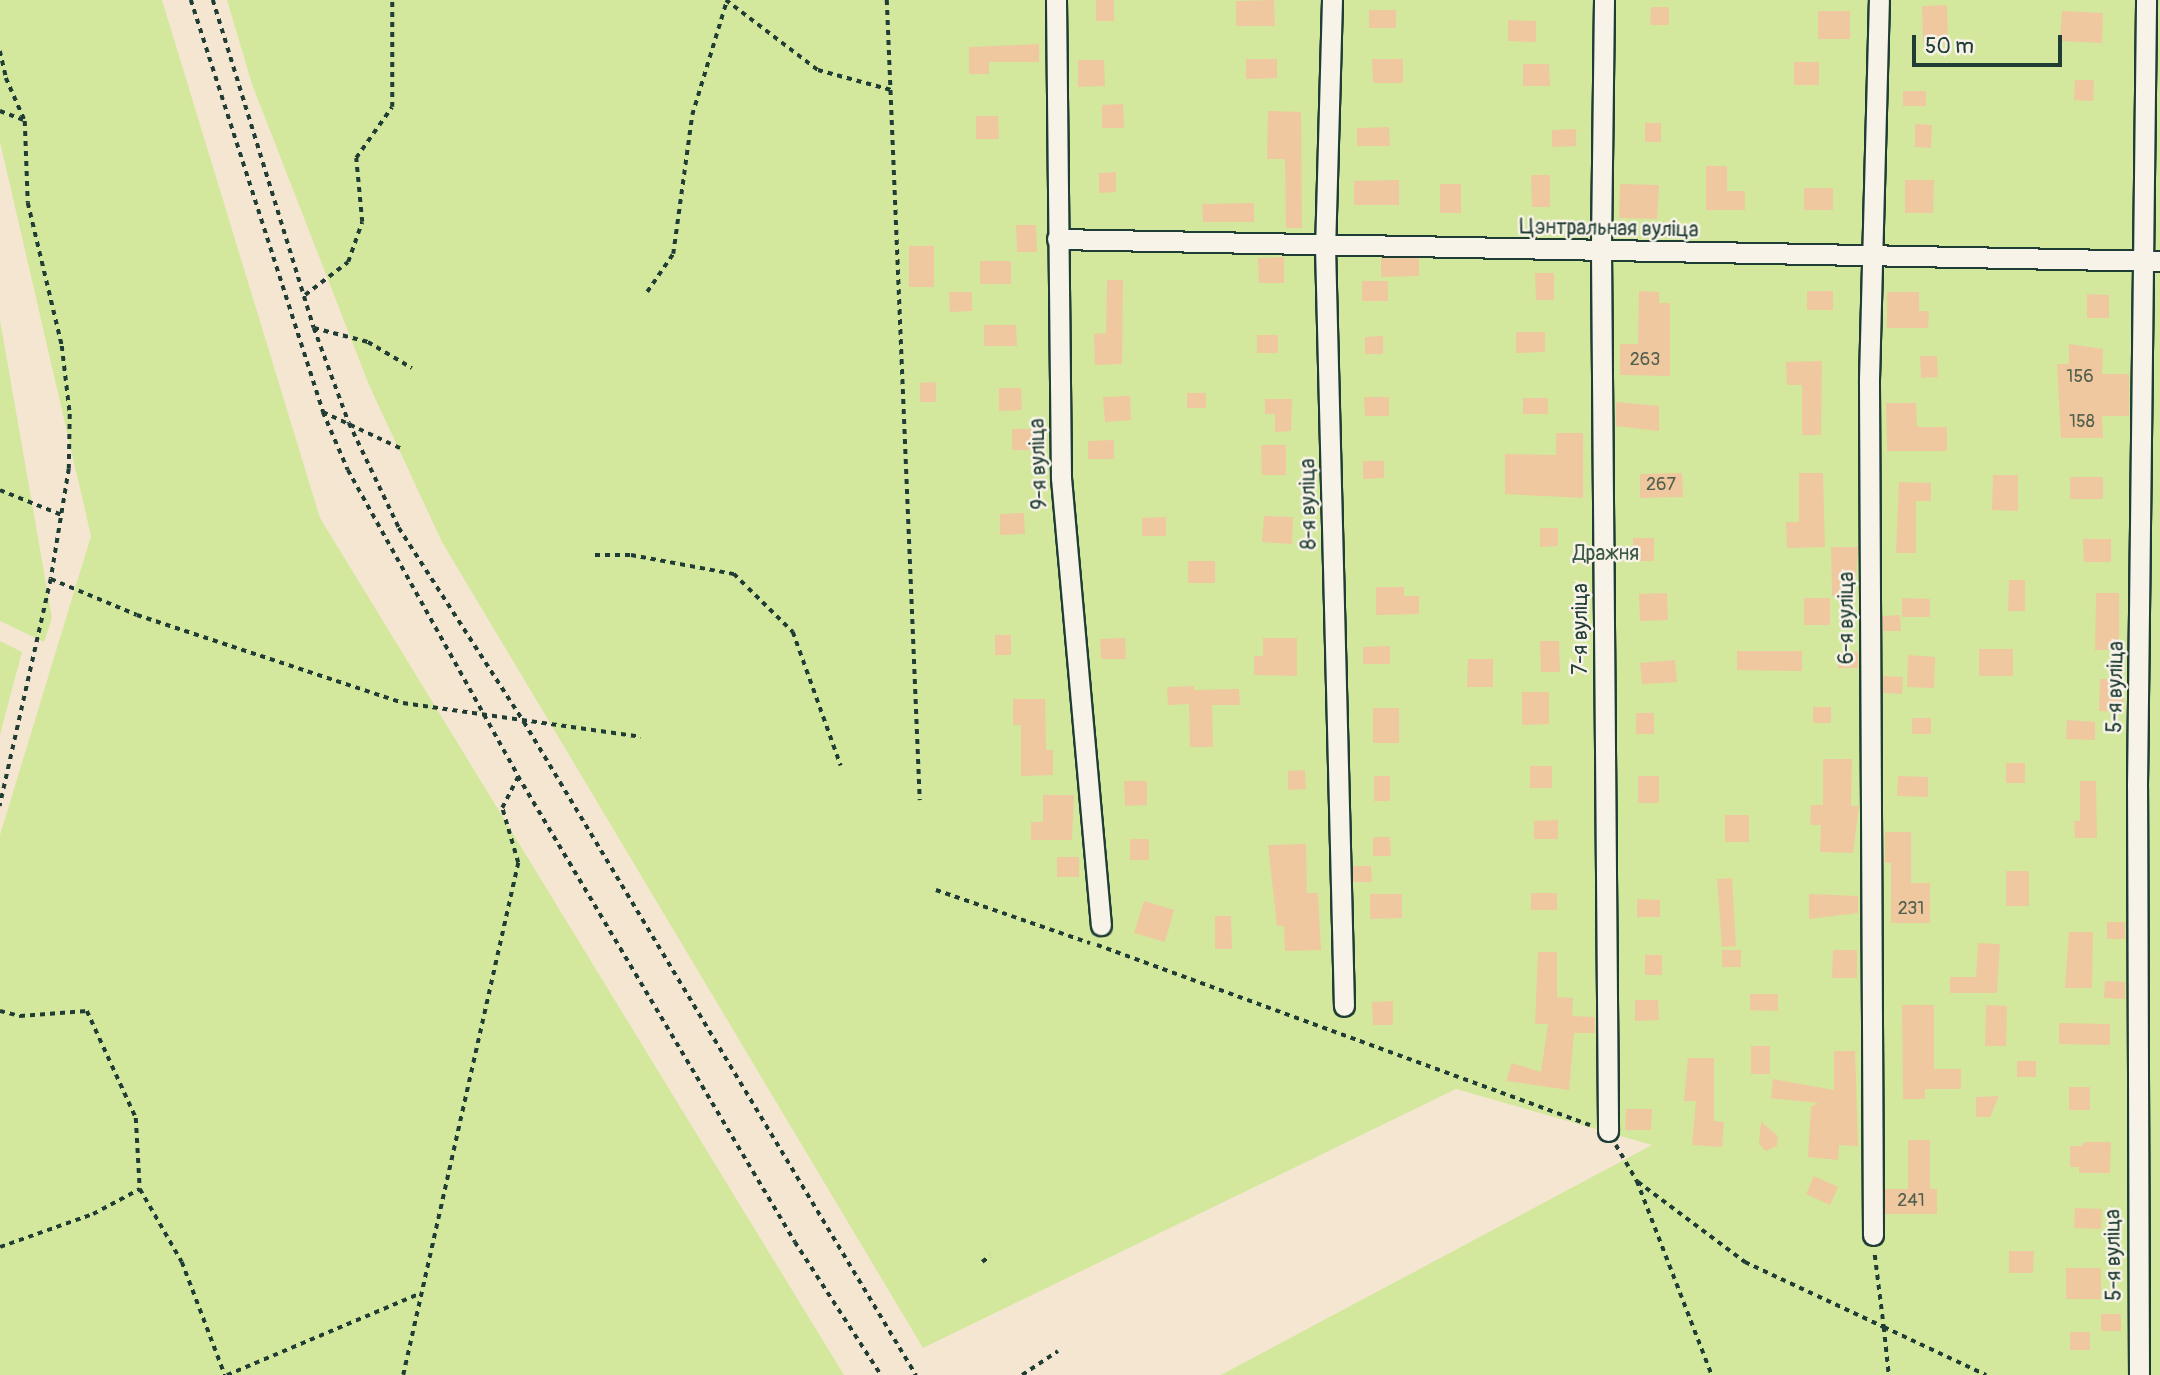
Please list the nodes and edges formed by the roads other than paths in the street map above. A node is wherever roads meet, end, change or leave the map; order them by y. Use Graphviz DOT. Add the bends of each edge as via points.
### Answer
graph roads {
  1 [pos="1056,0"];
  2 [pos="1332,0"];
  3 [pos="1604,0"];
  4 [pos="1879,0"];
  5 [pos="2146,0"];
  6 [pos="1057,239"];
  7 [pos="1325,246"];
  8 [pos="1601,251"];
  9 [pos="1872,255"];
  10 [pos="2153,261"];
  11 [pos="1101,925"];
  12 [pos="1344,1006"];
  13 [pos="1608,1131"];
  14 [pos="1873,1235"];
  15 [pos="2139,1375"];
  1 -- 6 [label="street, 9-я вуліца"];
  2 -- 7 [label="street, 8-я вуліца"];
  3 -- 8 [label="street, 7-я вуліца"];
  4 -- 9 [label="street, 6-я вуліца"];
  5 -- 10 [label="street, 5-я вуліца"];
  6 -- 7 [label="street, Цэнтральная вуліца"];
  6 -- 11 [label="street, 9-я вуліца" via="1061,478"];
  7 -- 8 [label="street, Цэнтральная вуліца"];
  7 -- 12 [label="street, 8-я вуліца"];
  8 -- 9 [label="street, Цэнтральная вуліца"];
  8 -- 13 [label="street, 7-я вуліца"];
  9 -- 10 [label="street, Цэнтральная вуліца"];
  9 -- 14 [label="street, 6-я вуліца"];
  10 -- 15 [label="street, 5-я вуліца" via="2137,786"];
}
